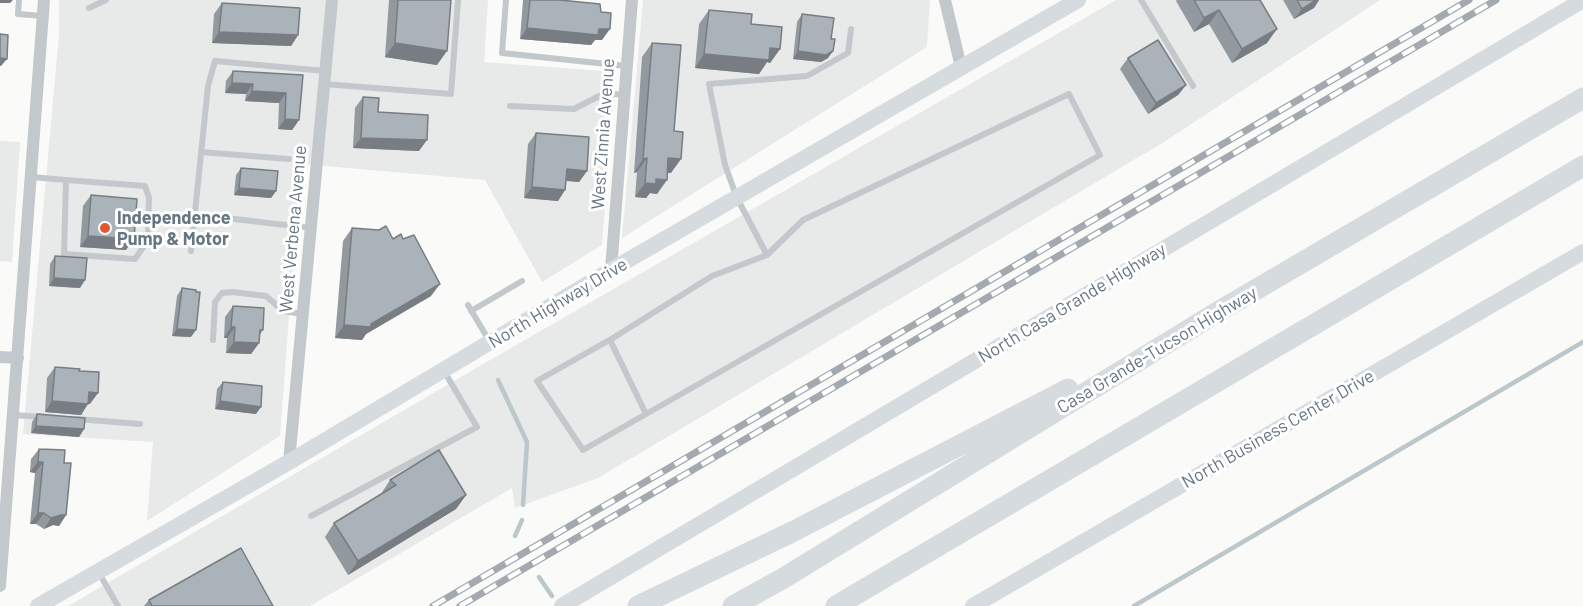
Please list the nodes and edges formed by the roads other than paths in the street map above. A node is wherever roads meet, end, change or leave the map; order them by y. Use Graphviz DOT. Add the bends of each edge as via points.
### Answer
graph roads {
  1 [pos="19,0"];
  2 [pos="44,0"];
  3 [pos="106,0"];
  4 [pos="332,0"];
  5 [pos="458,0"];
  6 [pos="506,0"];
  7 [pos="632,0"];
  8 [pos="945,0"];
  9 [pos="1077,0"];
  10 [pos="1141,0"];
  11 [pos="1583,0"];
  12 [pos="88,8"];
  13 [pos="43,16"];
  14 [pos="851,29"];
  15 [pos="626,66"];
  16 [pos="961,67"];
  17 [pos="325,78"];
  18 [pos="1193,86"];
  19 [pos="624,94"];
  20 [pos="1583,98"];
  21 [pos="510,106"];
  22 [pos="201,152"];
  23 [pos="289,159"];
  24 [pos="1583,166"];
  25 [pos="31,177"];
  26 [pos="66,180"];
  27 [pos="737,198"];
  28 [pos="226,218"];
  29 [pos="311,228"];
  30 [pos="191,251"];
  31 [pos="1583,252"];
  32 [pos="767,255"];
  33 [pos="611,270"];
  34 [pos="522,281"];
  35 [pos="303,314"];
  36 [pos="1174,338"];
  37 [pos="213,340"];
  38 [pos="610,340"];
  39 [pos="490,343"];
  40 [pos="0,357"];
  41 [pos="18,358"];
  42 [pos="444,370"];
  43 [pos="646,414"];
  44 [pos="13,415"];
  45 [pos="53,418"];
  46 [pos="75,419"];
  47 [pos="140,424"];
  48 [pos="289,462"];
  49 [pos="3,489"];
  50 [pos="311,516"];
  51 [pos="2,548"];
  52 [pos="98,572"];
  53 [pos="0,586"];
  54 [pos="38,606"];
  55 [pos="118,606"];
  56 [pos="562,606"];
  57 [pos="638,606"];
  58 [pos="733,606"];
  59 [pos="838,606"];
  60 [pos="973,606"];
  1 -- 13 [label="lane" via="18,14"];
  2 -- 13 [label="street"];
  3 -- 12 [label="lane"];
  4 -- 17 [label="street, West Verbena Avenue"];
  5 -- 17 [label="lane" via="452,94"];
  6 -- 15 [label="lane" via="502,53"];
  7 -- 15 [label="street, West Zinnia Avenue"];
  8 -- 16 [label="street"];
  9 -- 16 [label="main road, North Highway Drive"];
  10 -- 18 [label="lane"];
  11 -- 56 [label="main road, North Casa Grande Highway"];
  13 -- 25 [label="street"];
  14 -- 27 [label="lane" via="848,53 807,76 709,84 725,165"];
  15 -- 19 [label="street, West Zinnia Avenue"];
  16 -- 27 [label="main road, North Highway Drive"];
  17 -- 22 [label="lane" via="215,62 208,86"];
  17 -- 29 [label="street, West Verbena Avenue"];
  19 -- 21 [label="lane" via="604,93 574,109"];
  19 -- 33 [label="street, West Zinnia Avenue"];
  20 -- 36 [label="highway, Casa Grande-Tucson Highway"];
  22 -- 23 [label="lane"];
  22 -- 30 [label="lane"];
  24 -- 59 [label="highway"];
  25 -- 26 [label="lane"];
  25 -- 41 [label="street"];
  26 -- 26 [label="lane" via="145,186 149,198 148,240 135,259 64,254"];
  27 -- 32 [label="lane"];
  27 -- 33 [label="main road, North Highway Drive"];
  28 -- 29 [label="lane"];
  29 -- 35 [label="street, West Verbena Avenue"];
  31 -- 60 [label="main road, North Business Center Drive"];
  32 -- 38 [label="lane" via="712,276"];
  32 -- 43 [label="lane" via="803,220 1069,94 1100,155"];
  33 -- 39 [label="main road, North Highway Drive"];
  34 -- 39 [label="lane" via="469,308"];
  35 -- 37 [label="lane" via="283,311 266,296 222,293 215,302"];
  35 -- 48 [label="street, West Verbena Avenue"];
  36 -- 57 [label="highway"];
  36 -- 58 [label="highway, Casa Grande-Tucson Highway"];
  38 -- 43 [label="lane"];
  38 -- 43 [label="lane" via="537,381 583,450"];
  39 -- 42 [label="main road, North Highway Drive"];
  40 -- 41 [label="street"];
  41 -- 44 [label="street"];
  42 -- 48 [label="main road, North Highway Drive"];
  42 -- 50 [label="lane" via="477,427"];
  44 -- 45 [label="lane"];
  44 -- 49 [label="street"];
  46 -- 47 [label="lane"];
  48 -- 52 [label="main road, North Highway Drive"];
  49 -- 51 [label="street"];
  51 -- 53 [label="street"];
  52 -- 54 [label="main road, North Highway Drive"];
  52 -- 55 [label="lane"];
}
